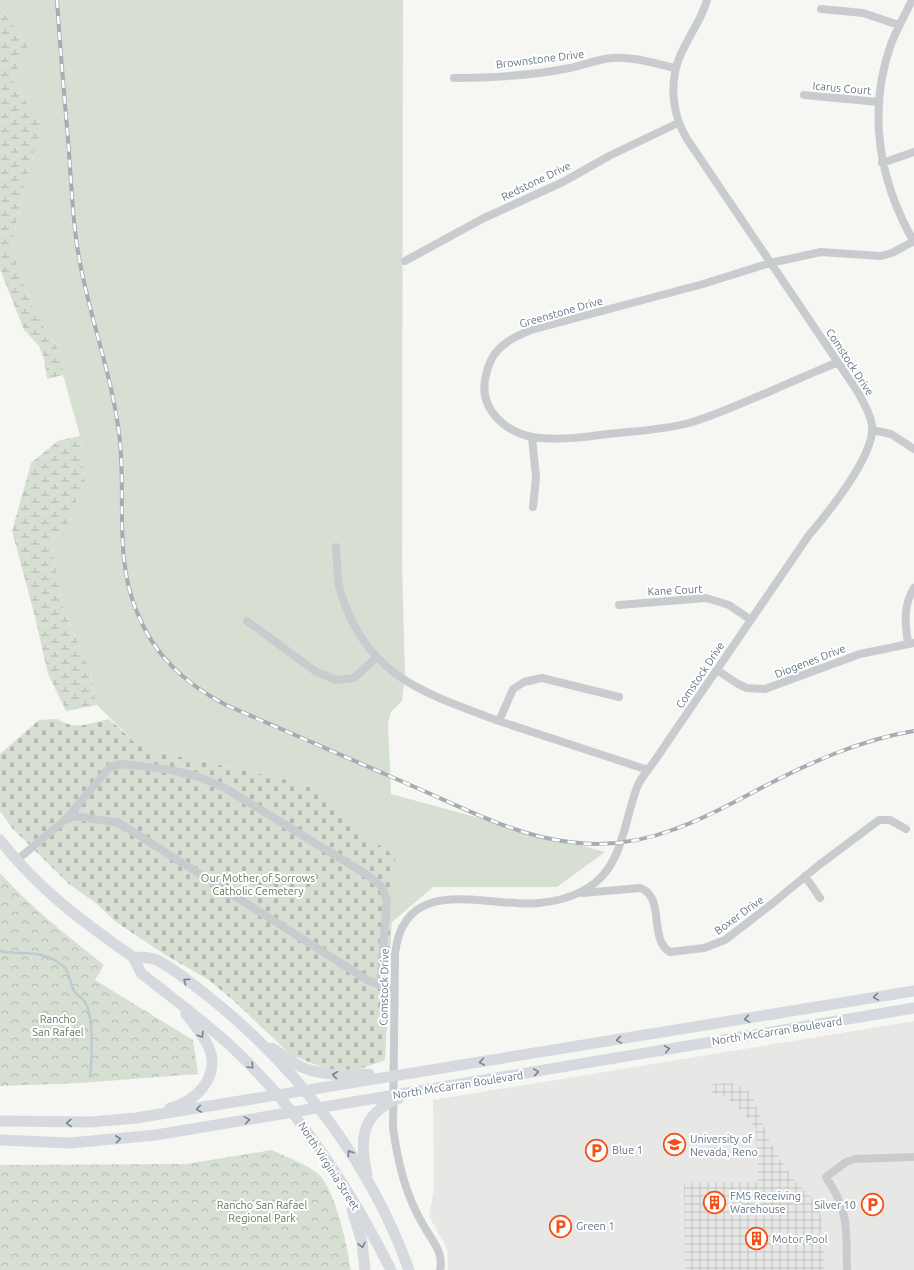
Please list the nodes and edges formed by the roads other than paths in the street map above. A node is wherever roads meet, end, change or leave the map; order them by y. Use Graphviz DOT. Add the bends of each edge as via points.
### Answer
graph roads {
  1 [pos="707,0"];
  2 [pos="912,0"];
  3 [pos="821,9"];
  4 [pos="899,25"];
  5 [pos="676,68"];
  6 [pos="454,78"];
  7 [pos="804,96"];
  8 [pos="879,102"];
  9 [pos="678,123"];
  10 [pos="914,152"];
  11 [pos="882,163"];
  12 [pos="914,241"];
  13 [pos="405,261"];
  14 [pos="770,263"];
  15 [pos="838,362"];
  16 [pos="872,430"];
  17 [pos="532,437"];
  18 [pos="914,448"];
  19 [pos="533,507"];
  20 [pos="336,548"];
  21 [pos="914,588"];
  22 [pos="619,605"];
  23 [pos="751,620"];
  24 [pos="247,621"];
  25 [pos="911,643"];
  26 [pos="376,658"];
  27 [pos="717,670"];
  28 [pos="619,697"];
  29 [pos="500,721"];
  30 [pos="648,770"];
  31 [pos="65,820"];
  32 [pos="906,829"];
  33 [pos="0,840"];
  34 [pos="16,860"];
  35 [pos="805,876"];
  36 [pos="578,894"];
  37 [pos="820,898"];
  38 [pos="133,957"];
  39 [pos="380,985"];
  40 [pos="395,990"];
  41 [pos="914,991"];
  42 [pos="179,1003"];
  43 [pos="914,1008"];
  44 [pos="255,1037"];
  45 [pos="374,1077"];
  46 [pos="305,1092"];
  47 [pos="414,1092"];
  48 [pos="279,1096"];
  49 [pos="319,1108"];
  50 [pos="293,1112"];
  51 [pos="136,1118"];
  52 [pos="0,1122"];
  53 [pos="0,1140"];
  54 [pos="914,1157"];
  55 [pos="370,1187"];
  56 [pos="348,1194"];
  57 [pos="366,1270"];
  58 [pos="392,1270"];
  59 [pos="408,1270"];
  60 [pos="440,1270"];
  61 [pos="847,1270"];
  1 -- 5 [label="street, Comstock Drive"];
  2 -- 4 [label="street"];
  3 -- 4 [label="street" via="863,13"];
  4 -- 8 [label="street" via="885,64"];
  5 -- 6 [label="street, Brownstone Drive" via="627,58 612,58 542,72"];
  5 -- 9 [label="street, Comstock Drive" via="674,103"];
  7 -- 8 [label="street, Icarus Court"];
  8 -- 11 [label="street" via="879,144"];
  9 -- 13 [label="street, Redstone Drive"];
  9 -- 14 [label="street, Comstock Drive"];
  10 -- 11 [label="street"];
  11 -- 12 [label="street" via="894,202"];
  12 -- 14 [label="street, Greenstone Drive" via="881,256 821,252"];
  14 -- 15 [label="street, Comstock Drive"];
  14 -- 17 [label="street, Greenstone Drive" via="704,284 531,330 506,343 496,351 488,366 485,379 487,402 491,411 507,428"];
  15 -- 16 [label="street, Comstock Drive" via="869,413"];
  15 -- 17 [label="street, Greenstone Drive" via="688,423 595,436"];
  16 -- 18 [label="street" via="891,434"];
  16 -- 23 [label="street, Comstock Drive" via="867,452 859,466"];
  17 -- 19 [label="street" via="536,477"];
  20 -- 26 [label="street" via="340,589 356,629"];
  21 -- 25 [label="street" via="906,608 905,623"];
  22 -- 23 [label="street, Kane Court" via="706,598 729,605"];
  23 -- 27 [label="street, Comstock Drive"];
  24 -- 26 [label="street" via="315,671 336,680 354,678"];
  25 -- 27 [label="street, Diogenes Drive" via="839,661 765,689 743,686"];
  26 -- 29 [label="street" via="403,680 433,697"];
  27 -- 30 [label="street, Comstock Drive"];
  28 -- 29 [label="street" via="542,678 524,682 513,689"];
  29 -- 30 [label="street"];
  30 -- 36 [label="street, Comstock Drive" via="638,786 611,865 597,881"];
  31 -- 34 [label="street"];
  31 -- 39 [label="street" via="74,816 119,822 369,981"];
  31 -- 39 [label="street" via="110,767 115,765 131,764 171,770 196,776 225,788 369,876 382,887 387,900"];
  32 -- 35 [label="street, Boxer Drive" via="890,820 879,820"];
  33 -- 34 [label="main road, North Virginia Street"];
  34 -- 38 [label="main road, North Virginia Street" via="58,902"];
  35 -- 36 [label="street, Boxer Drive" via="725,940 704,948 670,952 661,945 652,899 645,890 640,888"];
  35 -- 37 [label="street"];
  36 -- 40 [label="street, Comstock Drive" via="539,903 453,899 430,902 420,907 404,923 396,941"];
  38 -- 42 [label="main road, North Virginia Street" via="141,973"];
  44 -- 38 [label="main road, North Virginia Street, one-way" via="218,1004 157,960"];
  39 -- 40 [label="street"];
  40 -- 60 [label="street, Comstock Drive" via="393,1128 396,1150 404,1184 413,1207 439,1249"];
  41 -- 45 [label="main road, North McCarran Boulevard, one-way" via="413,1073"];
  42 -- 48 [label="main road, North Virginia Street, one-way" via="232,1047"];
  42 -- 51 [label="main road, one-way" via="207,1044 211,1054 210,1074 200,1092 191,1100"];
  47 -- 43 [label="main road, North McCarran Boulevard, one-way"];
  45 -- 44 [label="main road, one-way" via="346,1076 311,1070"];
  44 -- 46 [label="main road, North Virginia Street"];
  45 -- 46 [label="main road, North McCarran Boulevard"];
  46 -- 48 [label="main road, North McCarran Boulevard"];
  46 -- 49 [label="main road, North Virginia Street"];
  47 -- 49 [label="main road, North McCarran Boulevard"];
  47 -- 55 [label="main road" via="389,1102 374,1113 366,1127 362,1145"];
  48 -- 50 [label="main road, North Virginia Street"];
  48 -- 51 [label="main road, North McCarran Boulevard, one-way"];
  49 -- 50 [label="main road, North McCarran Boulevard"];
  55 -- 49 [label="main road, North Virginia Street, one-way"];
  53 -- 50 [label="main road, North McCarran Boulevard, one-way" via="70,1143 118,1140"];
  50 -- 56 [label="main road, North Virginia Street" via="317,1144"];
  51 -- 52 [label="main road, North McCarran Boulevard, one-way" via="83,1122"];
  54 -- 61 [label="street" via="855,1159 846,1162 826,1177 840,1200 845,1216"];
  55 -- 59 [label="main road, North Virginia Street" via="392,1229"];
  56 -- 57 [label="main road, one-way" via="362,1242"];
  56 -- 58 [label="main road, North Virginia Street"];
}
